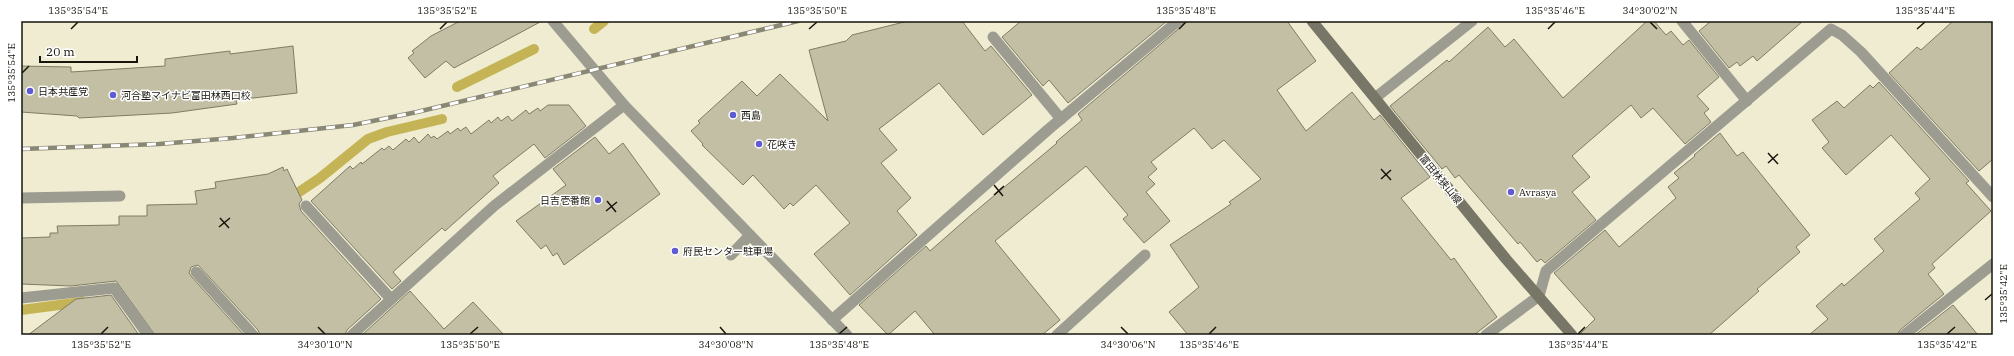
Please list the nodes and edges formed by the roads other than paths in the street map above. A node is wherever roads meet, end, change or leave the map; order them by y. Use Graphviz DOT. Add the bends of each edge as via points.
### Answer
graph roads {
  1 [pos="1178,21"];
  2 [pos="1312,21"];
  3 [pos="1472,21"];
  4 [pos="1682,21"];
  5 [pos="1826,21"];
  6 [pos="556,25"];
  7 [pos="1826,34"];
  8 [pos="993,37"];
  9 [pos="1375,98"];
  10 [pos="1747,100"];
  11 [pos="624,105"];
  12 [pos="1061,119"];
  13 [pos="120,196"];
  14 [pos="1993,197"];
  15 [pos="21,198"];
  16 [pos="306,206"];
  17 [pos="750,235"];
  18 [pos="731,255"];
  19 [pos="1145,255"];
  20 [pos="1993,264"];
  21 [pos="196,272"];
  22 [pos="1539,296"];
  23 [pos="21,298"];
  24 [pos="391,299"];
  25 [pos="832,320"];
  26 [pos="148,335"];
  27 [pos="253,335"];
  28 [pos="352,335"];
  29 [pos="847,335"];
  30 [pos="1057,335"];
  31 [pos="1486,335"];
  32 [pos="1572,335"];
  33 [pos="1904,335"];
  1 -- 12 [label="street"];
  2 -- 9 [label="main road, 富田林狭山線"];
  3 -- 9 [label="street"];
  4 -- 10 [label="street"];
  5 -- 7 [label="street"];
  6 -- 11 [label="street"];
  7 -- 10 [label="street"];
  7 -- 14 [label="street" via="1831,30 1842,35 1861,52"];
  8 -- 12 [label="street"];
  9 -- 22 [label="main road, 富田林狭山線"];
  10 -- 22 [label="street" via="1546,271"];
  11 -- 17 [label="street"];
  11 -- 24 [label="street" via="494,206"];
  12 -- 25 [label="street"];
  13 -- 15 [label="street"];
  16 -- 24 [label="street"];
  17 -- 18 [label="street"];
  17 -- 25 [label="street"];
  19 -- 30 [label="street"];
  20 -- 33 [label="street"];
  21 -- 27 [label="street"];
  22 -- 31 [label="street"];
  22 -- 32 [label="main road, 富田林狭山線"];
  23 -- 26 [label="street" via="114,288"];
  24 -- 28 [label="street"];
  25 -- 29 [label="street"];
}
